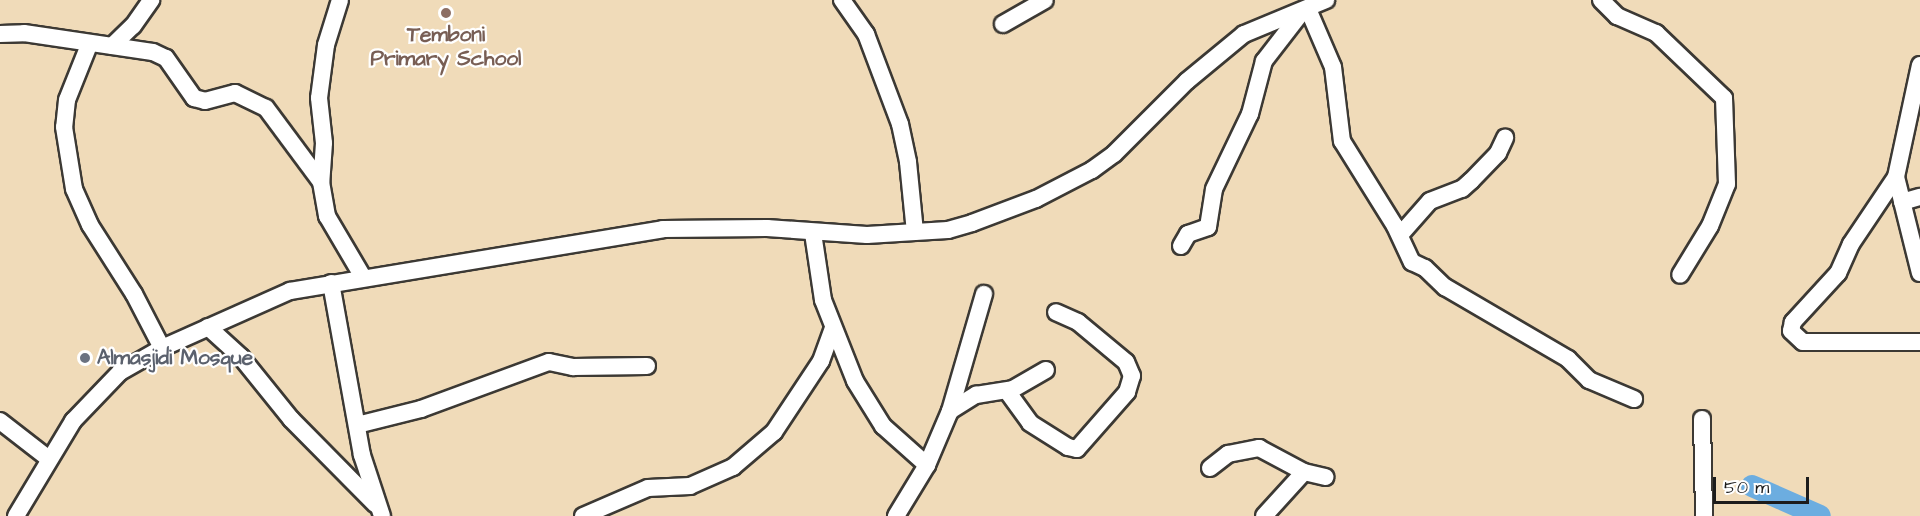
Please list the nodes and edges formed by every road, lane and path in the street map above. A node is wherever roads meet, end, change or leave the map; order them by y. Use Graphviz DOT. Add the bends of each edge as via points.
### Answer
graph roads {
  1 [pos="151,0"];
  2 [pos="338,0"];
  3 [pos="842,0"];
  4 [pos="1045,0"];
  5 [pos="1601,0"];
  6 [pos="1311,5"];
  7 [pos="1003,24"];
  8 [pos="1,32"];
  9 [pos="89,45"];
  10 [pos="112,46"];
  11 [pos="1920,65"];
  12 [pos="1917,89"];
  13 [pos="1505,138"];
  14 [pos="1896,177"];
  15 [pos="321,182"];
  16 [pos="1920,197"];
  17 [pos="1902,202"];
  18 [pos="915,232"];
  19 [pos="813,233"];
  20 [pos="1400,236"];
  21 [pos="1181,246"];
  22 [pos="1920,273"];
  23 [pos="1680,275"];
  24 [pos="363,277"];
  25 [pos="331,283"];
  26 [pos="984,294"];
  27 [pos="1056,312"];
  28 [pos="208,327"];
  29 [pos="833,328"];
  30 [pos="1920,342"];
  31 [pos="162,348"];
  32 [pos="647,366"];
  33 [pos="1046,370"];
  34 [pos="1007,391"];
  35 [pos="1634,399"];
  36 [pos="950,411"];
  37 [pos="1702,419"];
  38 [pos="0,421"];
  39 [pos="357,424"];
  40 [pos="49,459"];
  41 [pos="927,465"];
  42 [pos="1210,468"];
  43 [pos="1304,472"];
  44 [pos="1325,477"];
  45 [pos="378,510"];
  46 [pos="15,516"];
  47 [pos="583,516"];
  48 [pos="896,516"];
  49 [pos="1264,516"];
  50 [pos="1704,516"];
  1 -- 10 [label="street" via="133,26"];
  2 -- 15 [label="street" via="326,45 319,98 324,142"];
  3 -- 18 [label="street" via="866,34 900,124"];
  4 -- 7 [label="street"];
  5 -- 23 [label="street" via="1617,16 1656,33 1724,98 1727,183 1710,226"];
  6 -- 18 [label="street" via="1244,34 1221,51 1129,141 1092,170 1036,199 972,223 948,230"];
  6 -- 20 [label="street" via="1332,67 1342,141"];
  6 -- 21 [label="street" via="1264,61 1250,114 1214,189 1208,226 1188,234"];
  8 -- 9 [label="street" via="43,35"];
  9 -- 10 [label="street"];
  9 -- 31 [label="street" via="67,100 64,127 74,189 90,225 134,294"];
  10 -- 15 [label="street" via="133,47 166,58 188,93 200,101 235,93 266,108"];
  11 -- 12 [label="street"];
  12 -- 14 [label="street"];
  13 -- 20 [label="street" via="1498,153 1471,182 1430,201"];
  14 -- 17 [label="street"];
  14 -- 30 [label="street" via="1851,244 1838,273 1793,322 1791,331 1803,342"];
  15 -- 24 [label="street" via="327,216"];
  16 -- 17 [label="street"];
  17 -- 22 [label="street"];
  18 -- 19 [label="street"];
  19 -- 24 [label="street" via="767,228 663,230"];
  19 -- 29 [label="street" via="823,300"];
  20 -- 35 [label="street" via="1412,262 1445,287 1568,359 1589,380"];
  24 -- 25 [label="street"];
  25 -- 28 [label="street" via="290,291"];
  25 -- 39 [label="street"];
  26 -- 36 [label="street"];
  27 -- 34 [label="street" via="1078,322 1126,362 1132,376 1127,392 1077,449 1030,423"];
  28 -- 31 [label="street"];
  28 -- 45 [label="street" via="241,357 291,419"];
  29 -- 41 [label="street" via="855,381 883,426"];
  29 -- 47 [label="street" via="821,361 774,432 733,467 690,486 648,488"];
  31 -- 40 [label="street" via="120,372 73,421"];
  32 -- 39 [label="street" via="573,368 549,362 421,409"];
  33 -- 34 [label="street"];
  34 -- 36 [label="street" via="976,395"];
  36 -- 41 [label="street"];
  37 -- 50 [label="street"];
  38 -- 40 [label="street"];
  39 -- 45 [label="street"];
  40 -- 46 [label="street"];
  41 -- 48 [label="street"];
  42 -- 43 [label="street" via="1228,454 1259,448"];
  43 -- 44 [label="street"];
  43 -- 49 [label="street"];
}
